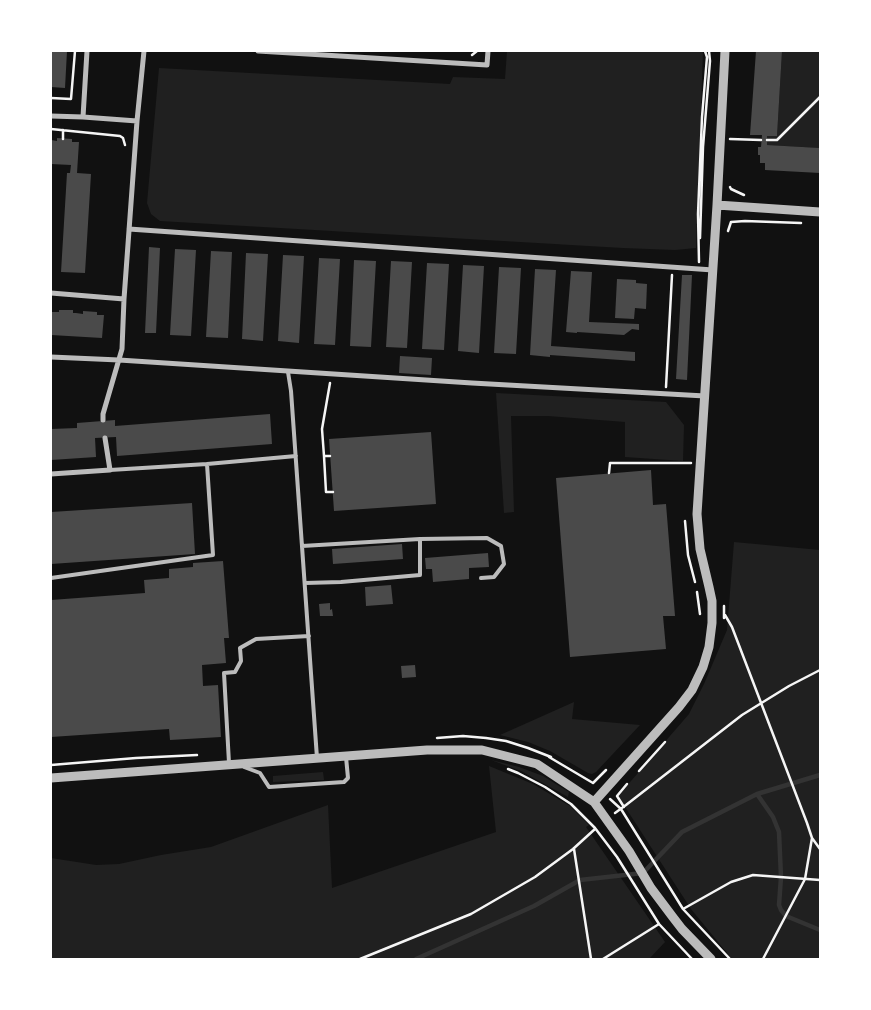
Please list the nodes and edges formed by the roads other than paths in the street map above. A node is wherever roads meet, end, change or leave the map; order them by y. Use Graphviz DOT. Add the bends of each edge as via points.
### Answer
graph roads {
  1 [pos="87,51"];
  2 [pos="144,51"];
  3 [pos="258,51"];
  4 [pos="488,51"];
  5 [pos="724,51"];
  6 [pos="51,116"];
  7 [pos="83,117"];
  8 [pos="137,121"];
  9 [pos="717,205"];
  10 [pos="820,212"];
  11 [pos="129,229"];
  12 [pos="712,270"];
  13 [pos="51,294"];
  14 [pos="124,299"];
  15 [pos="51,357"];
  16 [pos="119,360"];
  17 [pos="288,372"];
  18 [pos="705,396"];
  19 [pos="103,420"];
  20 [pos="105,438"];
  21 [pos="296,456"];
  22 [pos="207,464"];
  23 [pos="110,470"];
  24 [pos="51,474"];
  25 [pos="420,539"];
  26 [pos="302,546"];
  27 [pos="51,578"];
  28 [pos="481,578"];
  29 [pos="305,583"];
  30 [pos="309,636"];
  31 [pos="346,757"];
  32 [pos="317,758"];
  33 [pos="233,764"];
  34 [pos="51,778"];
  35 [pos="594,802"];
  36 [pos="711,959"];
  1 -- 7 [label="street"];
  2 -- 8 [label="street"];
  3 -- 4 [label="street" via="487,65"];
  5 -- 9 [label="street"];
  6 -- 7 [label="street"];
  7 -- 8 [label="street"];
  8 -- 11 [label="street"];
  9 -- 10 [label="street"];
  9 -- 12 [label="street"];
  11 -- 12 [label="street"];
  11 -- 14 [label="street"];
  12 -- 18 [label="street"];
  13 -- 14 [label="street"];
  14 -- 16 [label="street"];
  15 -- 16 [label="street"];
  16 -- 17 [label="street"];
  16 -- 19 [label="street"];
  17 -- 18 [label="street"];
  17 -- 21 [label="lane"];
  18 -- 35 [label="street" via="697,530 712,601 709,647 692,690"];
  20 -- 23 [label="street"];
  21 -- 22 [label="lane"];
  21 -- 26 [label="lane"];
  22 -- 23 [label="lane"];
  22 -- 27 [label="lane" via="213,555"];
  23 -- 24 [label="street"];
  25 -- 26 [label="lane"];
  25 -- 28 [label="lane" via="487,538 501,546 504,564 494,577"];
  25 -- 29 [label="lane" via="420,575"];
  26 -- 29 [label="lane"];
  29 -- 30 [label="lane"];
  30 -- 32 [label="lane"];
  30 -- 33 [label="lane" via="256,639 240,648 241,661 235,672 224,673"];
  31 -- 32 [label="street"];
  31 -- 33 [label="lane" via="348,778 344,782 269,787 260,773"];
  31 -- 35 [label="street" via="427,750 482,750 537,764"];
  32 -- 33 [label="street"];
  33 -- 34 [label="street"];
  35 -- 36 [label="street" via="651,888 682,929"];
}
